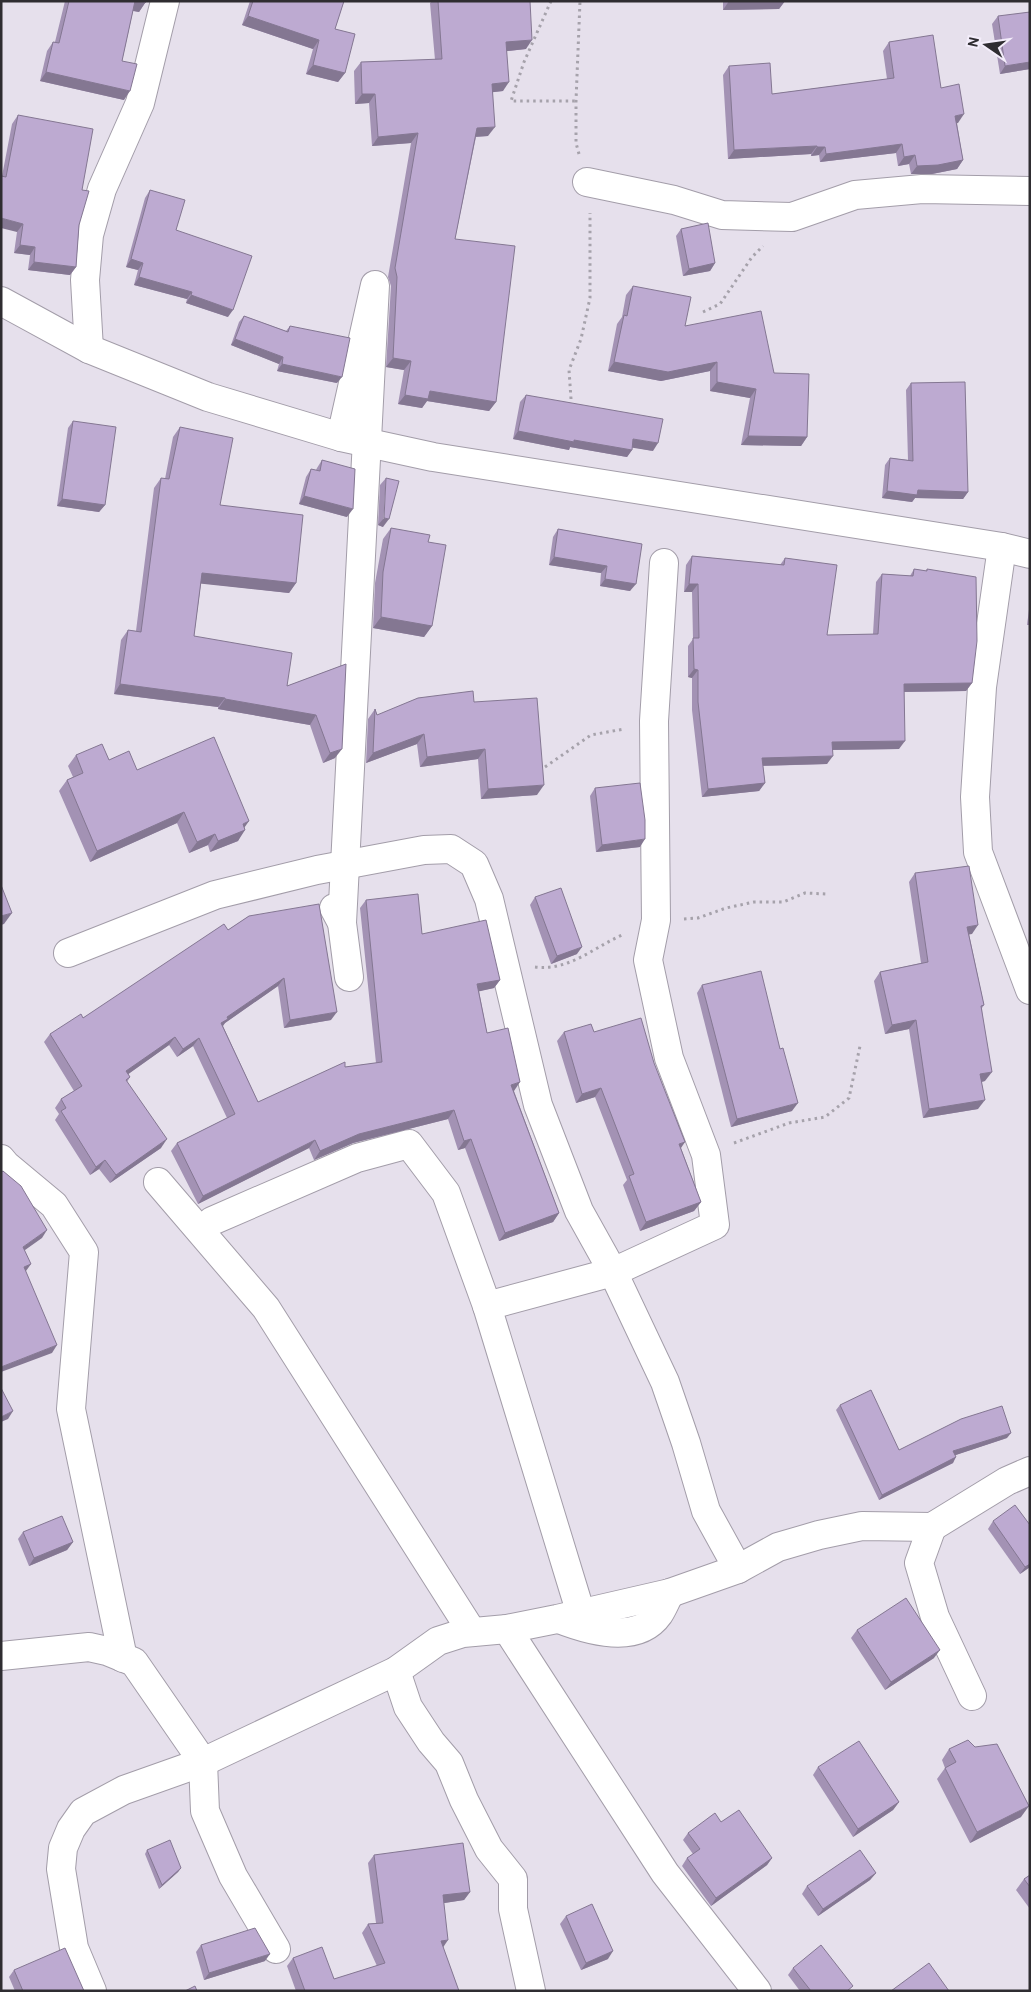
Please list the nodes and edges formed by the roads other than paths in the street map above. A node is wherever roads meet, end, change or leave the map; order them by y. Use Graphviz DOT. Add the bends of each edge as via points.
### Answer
graph roads {
  1 [pos="165,1"];
  2 [pos="587,182"];
  3 [pos="1030,191"];
  4 [pos="1,301"];
  5 [pos="89,349"];
  6 [pos="341,437"];
  7 [pos="1002,547"];
  8 [pos="1030,554"];
  9 [pos="664,563"];
  10 [pos="317,870"];
  11 [pos="342,923"];
  12 [pos="68,953"];
  13 [pos="349,976"];
  14 [pos="1030,990"];
  15 [pos="1,1159"];
  16 [pos="158,1182"];
  17 [pos="212,1221"];
  18 [pos="613,1272"];
  19 [pos="487,1306"];
  20 [pos="1030,1471"];
  21 [pos="932,1526"];
  22 [pos="738,1570"];
  23 [pos="569,1616"];
  24 [pos="507,1628"];
  25 [pos="472,1632"];
  26 [pos="1,1656"];
  27 [pos="123,1658"];
  28 [pos="396,1671"];
  29 [pos="972,1696"];
  30 [pos="203,1762"];
  31 [pos="276,1949"];
  32 [pos="92,1991"];
  33 [pos="532,1991"];
  34 [pos="757,1991"];
  1 -- 5 [label="street" via="140,103 102,190 89,235 85,280"];
  2 -- 3 [label="street" via="674,200 722,215 792,217 855,195 922,189"];
  4 -- 5 [label="street"];
  5 -- 6 [label="street" via="208,397"];
  6 -- 7 [label="street" via="433,457"];
  6 -- 11 [label="street" via="375,285"];
  7 -- 8 [label="street"];
  7 -- 14 [label="street" via="982,687 975,797 977,843"];
  9 -- 18 [label="street" via="654,721 656,920 648,960 669,1058 706,1155 715,1225"];
  10 -- 11 [label="street"];
  10 -- 12 [label="street" via="215,894"];
  10 -- 18 [label="street" via="424,850 451,849 474,864 489,899 538,1105 579,1211"];
  11 -- 13 [label="street"];
  15 -- 27 [label="street" via="54,1205 84,1252 71,1409"];
  16 -- 25 [label="street" via="266,1308"];
  17 -- 19 [label="street" via="357,1158 409,1144 446,1193"];
  18 -- 19 [label="street"];
  18 -- 22 [label="street" via="665,1382 706,1511"];
  19 -- 23 [label="street"];
  20 -- 21 [label="street" via="1007,1481"];
  21 -- 22 [label="street" via="862,1526 819,1535 778,1547"];
  21 -- 29 [label="street" via="919,1563 935,1617"];
  22 -- 23 [label="street" via="670,1593"];
  23 -- 24 [label="street"];
  24 -- 25 [label="street"];
  24 -- 34 [label="street" via="665,1873"];
  25 -- 28 [label="street" via="438,1641"];
  26 -- 27 [label="street" via="89,1647"];
  27 -- 30 [label="street" via="134,1662 142,1672"];
  28 -- 30 [label="street"];
  28 -- 33 [label="street" via="408,1707 449,1763 489,1849 512,1878 513,1909"];
  30 -- 31 [label="street" via="205,1811 233,1876"];
  30 -- 32 [label="street" via="124,1790 83,1812 71,1829 63,1848 61,1869 74,1948"];
}
